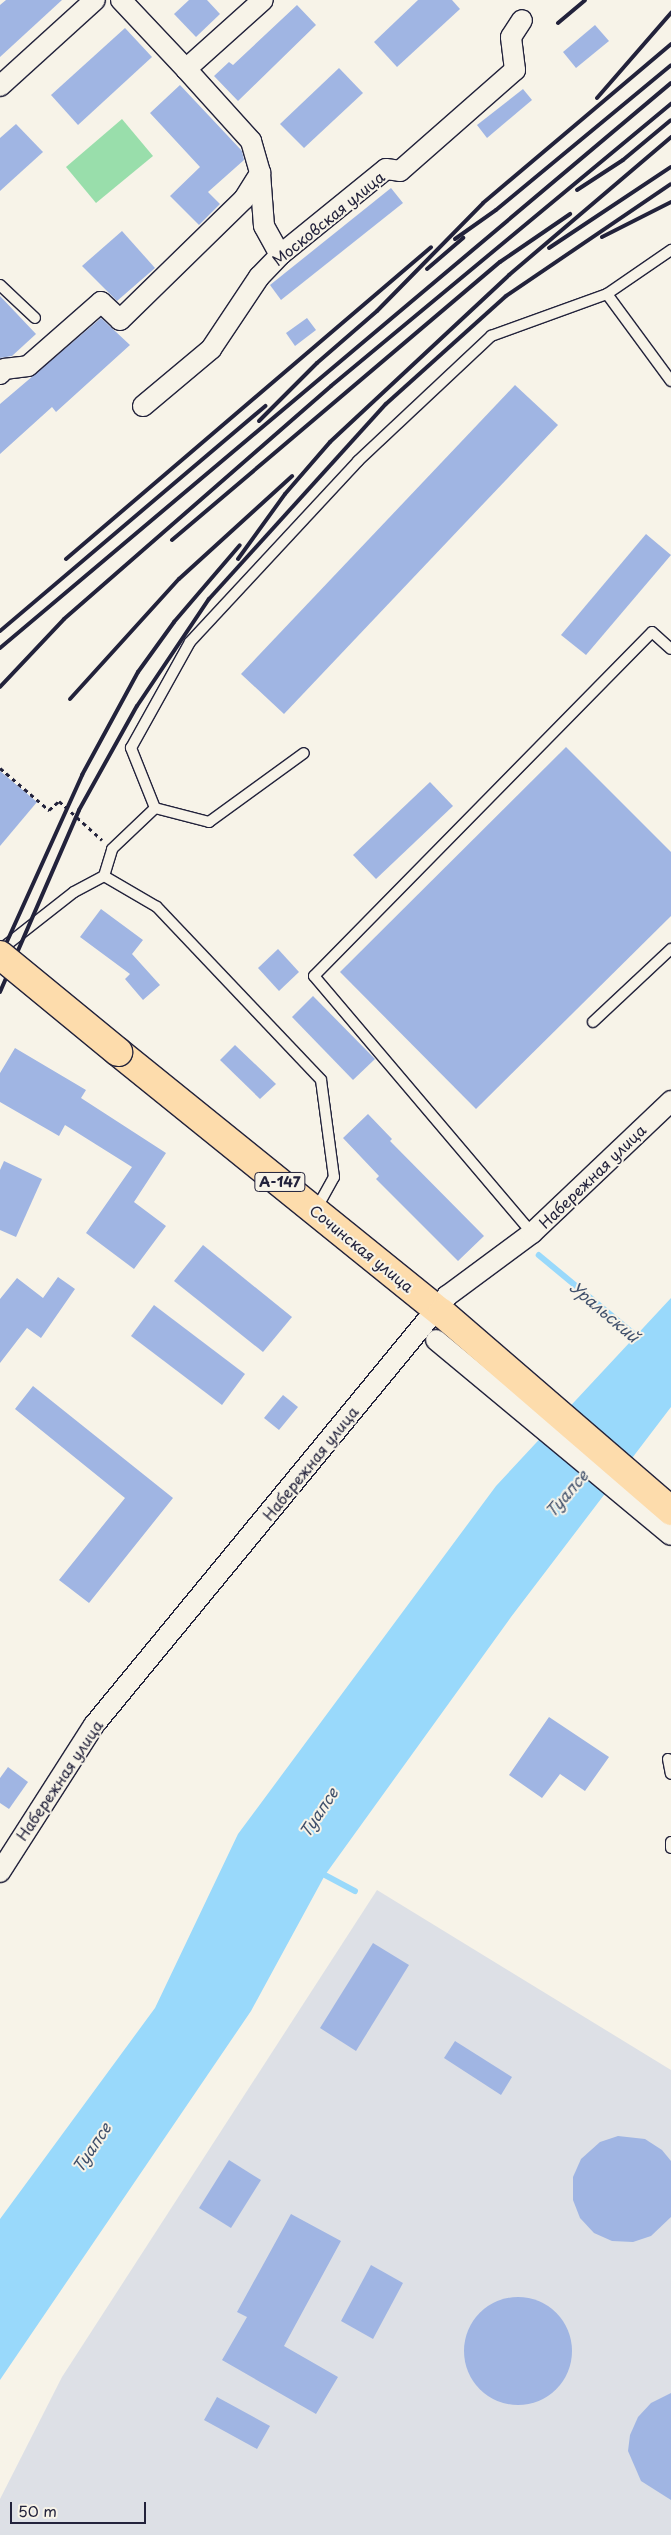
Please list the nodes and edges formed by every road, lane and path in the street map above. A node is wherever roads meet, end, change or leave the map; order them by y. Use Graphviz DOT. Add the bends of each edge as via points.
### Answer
graph roads {
  1 [pos="95,0"];
  2 [pos="121,0"];
  3 [pos="263,0"];
  4 [pos="522,20"];
  5 [pos="186,69"];
  6 [pos="0,86"];
  7 [pos="260,174"];
  8 [pos="671,250"];
  9 [pos="280,255"];
  10 [pos="0,285"];
  11 [pos="607,294"];
  12 [pos="35,318"];
  13 [pos="0,374"];
  14 [pos="671,380"];
  15 [pos="143,406"];
  16 [pos="671,650"];
  17 [pos="304,753"];
  18 [pos="0,768"];
  19 [pos="155,808"];
  20 [pos="112,849"];
  21 [pos="104,876"];
  22 [pos="671,949"];
  23 [pos="0,950"];
  24 [pos="0,955"];
  25 [pos="593,1022"];
  26 [pos="671,1101"];
  27 [pos="316,1210"];
  28 [pos="532,1233"];
  29 [pos="439,1311"];
  30 [pos="436,1340"];
  31 [pos="671,1511"];
  32 [pos="671,1535"];
  33 [pos="668,1759"];
  34 [pos="671,1774"];
  35 [pos="671,1842"];
  36 [pos="671,1848"];
  37 [pos="0,1872"];
  1 -- 6 [label="street"];
  2 -- 5 [label="street"];
  3 -- 5 [label="street"];
  4 -- 9 [label="street, Московская улица" via="511,37 515,70 400,171 386,169"];
  5 -- 7 [label="street" via="251,141"];
  7 -- 9 [label="street" via="264,226"];
  7 -- 13 [label="street" via="244,199 120,320 101,302 28,366 4,369"];
  8 -- 11 [label="lane"];
  9 -- 15 [label="street, Московская улица" via="259,277 211,349"];
  10 -- 12 [label="lane"];
  11 -- 14 [label="lane"];
  11 -- 19 [label="lane" via="491,336 358,461 190,642 131,748"];
  16 -- 28 [label="lane" via="652,632 314,976"];
  17 -- 19 [label="lane" via="209,822"];
  18 -- 20 [label="path" via="49,810 59,801"];
  19 -- 20 [label="lane"];
  20 -- 21 [label="lane"];
  21 -- 23 [label="lane" via="74,892"];
  21 -- 27 [label="lane" via="158,907 321,1080 334,1177"];
  22 -- 25 [label="lane"];
  24 -- 27 [label="highway, Сочинская улица / А-147, bridge"];
  26 -- 28 [label="street, Набережная улица"];
  27 -- 29 [label="highway, Сочинская улица / А-147"];
  28 -- 29 [label="street, Набережная улица" via="461,1283"];
  29 -- 31 [label="highway, Сочинская улица / А-147"];
  29 -- 37 [label="street, Набережная улица" via="94,1725"];
  30 -- 32 [label="street"];
  33 -- 34 [label="lane"];
  35 -- 36 [label="lane"];
}
